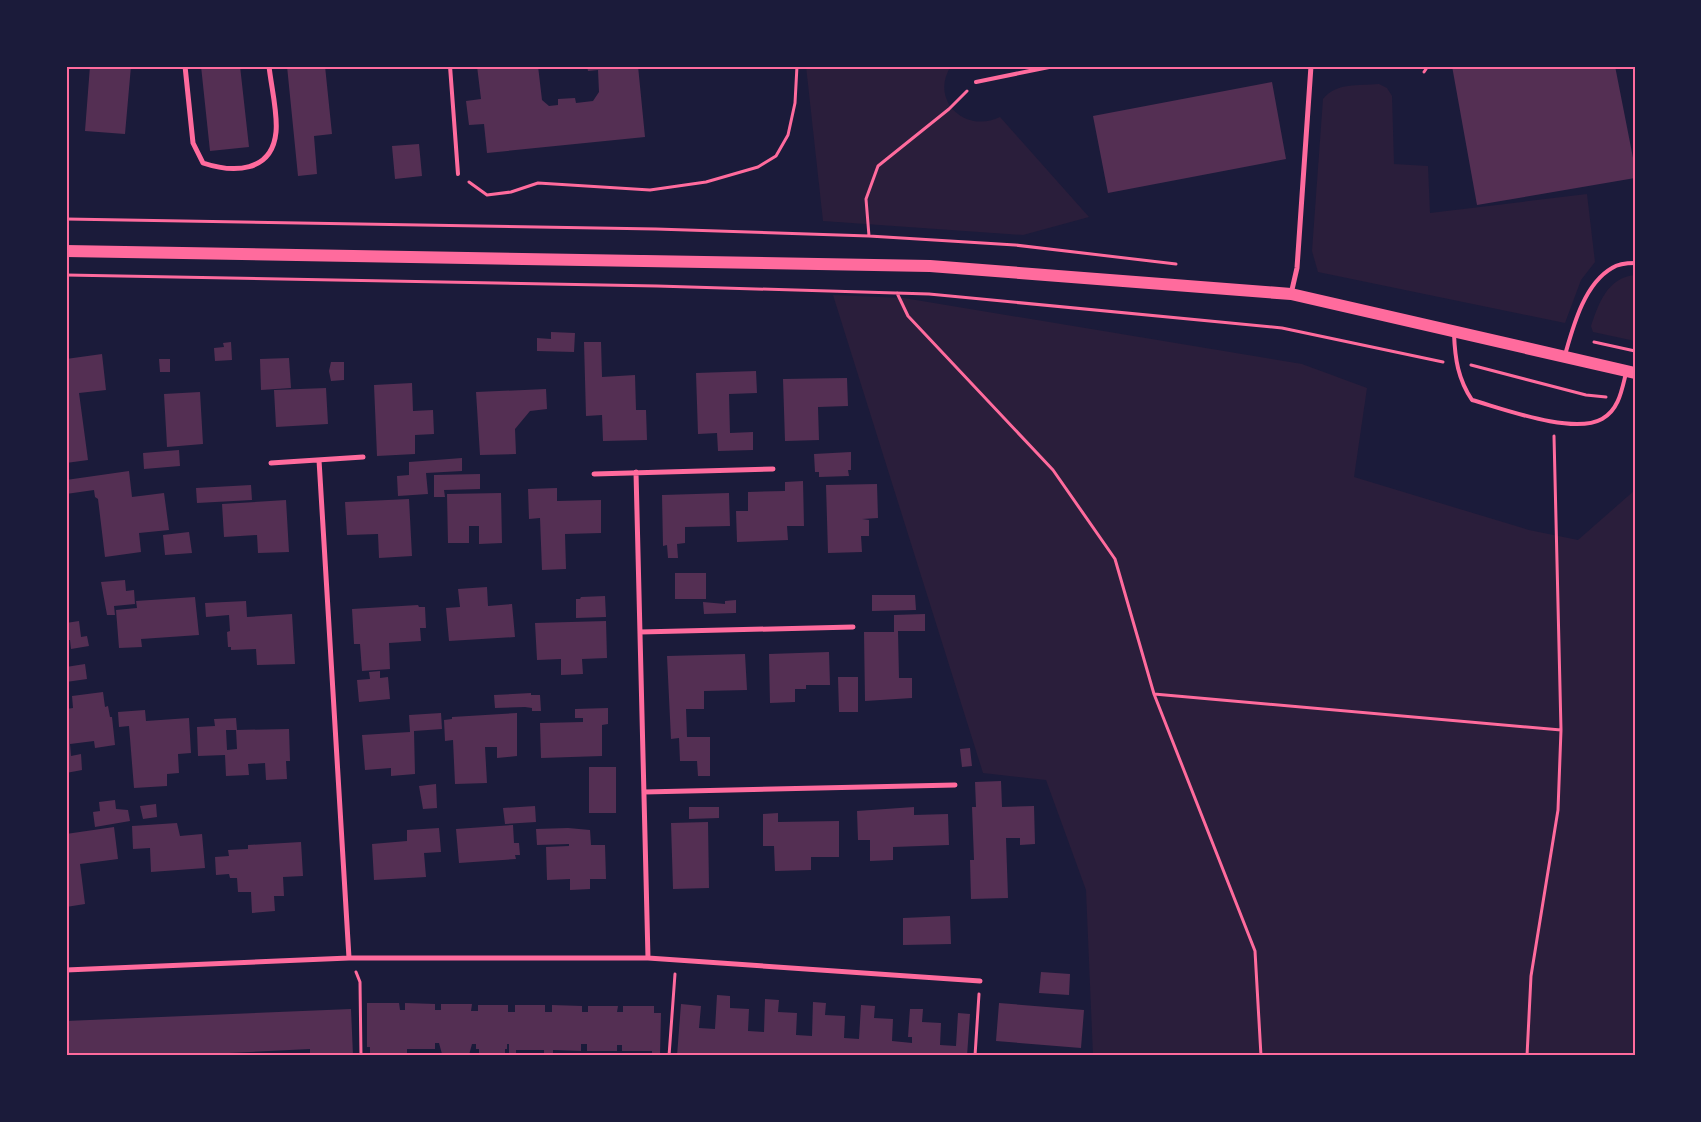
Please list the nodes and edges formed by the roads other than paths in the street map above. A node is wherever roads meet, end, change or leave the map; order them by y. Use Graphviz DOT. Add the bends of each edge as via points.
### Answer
graph roads {
  1 [pos="184,66"];
  2 [pos="269,66"];
  3 [pos="450,66"];
  4 [pos="1054,66"];
  5 [pos="1311,66"];
  6 [pos="976,82"];
  7 [pos="458,174"];
  8 [pos="66,250"];
  9 [pos="1635,263"];
  10 [pos="1291,294"];
  11 [pos="1454,331"];
  12 [pos="1564,356"];
  13 [pos="1631,372"];
  14 [pos="363,458"];
  15 [pos="319,460"];
  16 [pos="270,463"];
  17 [pos="773,469"];
  18 [pos="636,472"];
  19 [pos="594,474"];
  20 [pos="853,627"];
  21 [pos="640,632"];
  22 [pos="954,785"];
  23 [pos="644,792"];
  24 [pos="349,958"];
  25 [pos="648,958"];
  26 [pos="66,970"];
  27 [pos="980,981"];
  1 -- 2 [label="street" via="192,143 203,163 224,170 250,168 268,154 276,133"];
  3 -- 7 [label="lane"];
  4 -- 6 [label="lane"];
  5 -- 10 [label="street" via="1296,275"];
  8 -- 10 [label="main road" via="930,266"];
  9 -- 12 [label="lane" via="1614,266 1602,275 1588,295"];
  10 -- 11 [label="main road"];
  11 -- 12 [label="main road"];
  11 -- 13 [label="lane" via="1456,363 1462,386 1472,400 1554,421 1582,425 1603,419 1620,400"];
  12 -- 13 [label="main road"];
  14 -- 15 [label="street"];
  15 -- 16 [label="street"];
  15 -- 24 [label="street"];
  17 -- 18 [label="street"];
  18 -- 19 [label="street"];
  18 -- 21 [label="street"];
  20 -- 21 [label="street"];
  21 -- 23 [label="street"];
  22 -- 23 [label="street"];
  23 -- 25 [label="street"];
  24 -- 25 [label="street"];
  24 -- 26 [label="street"];
  25 -- 27 [label="street"];
}
